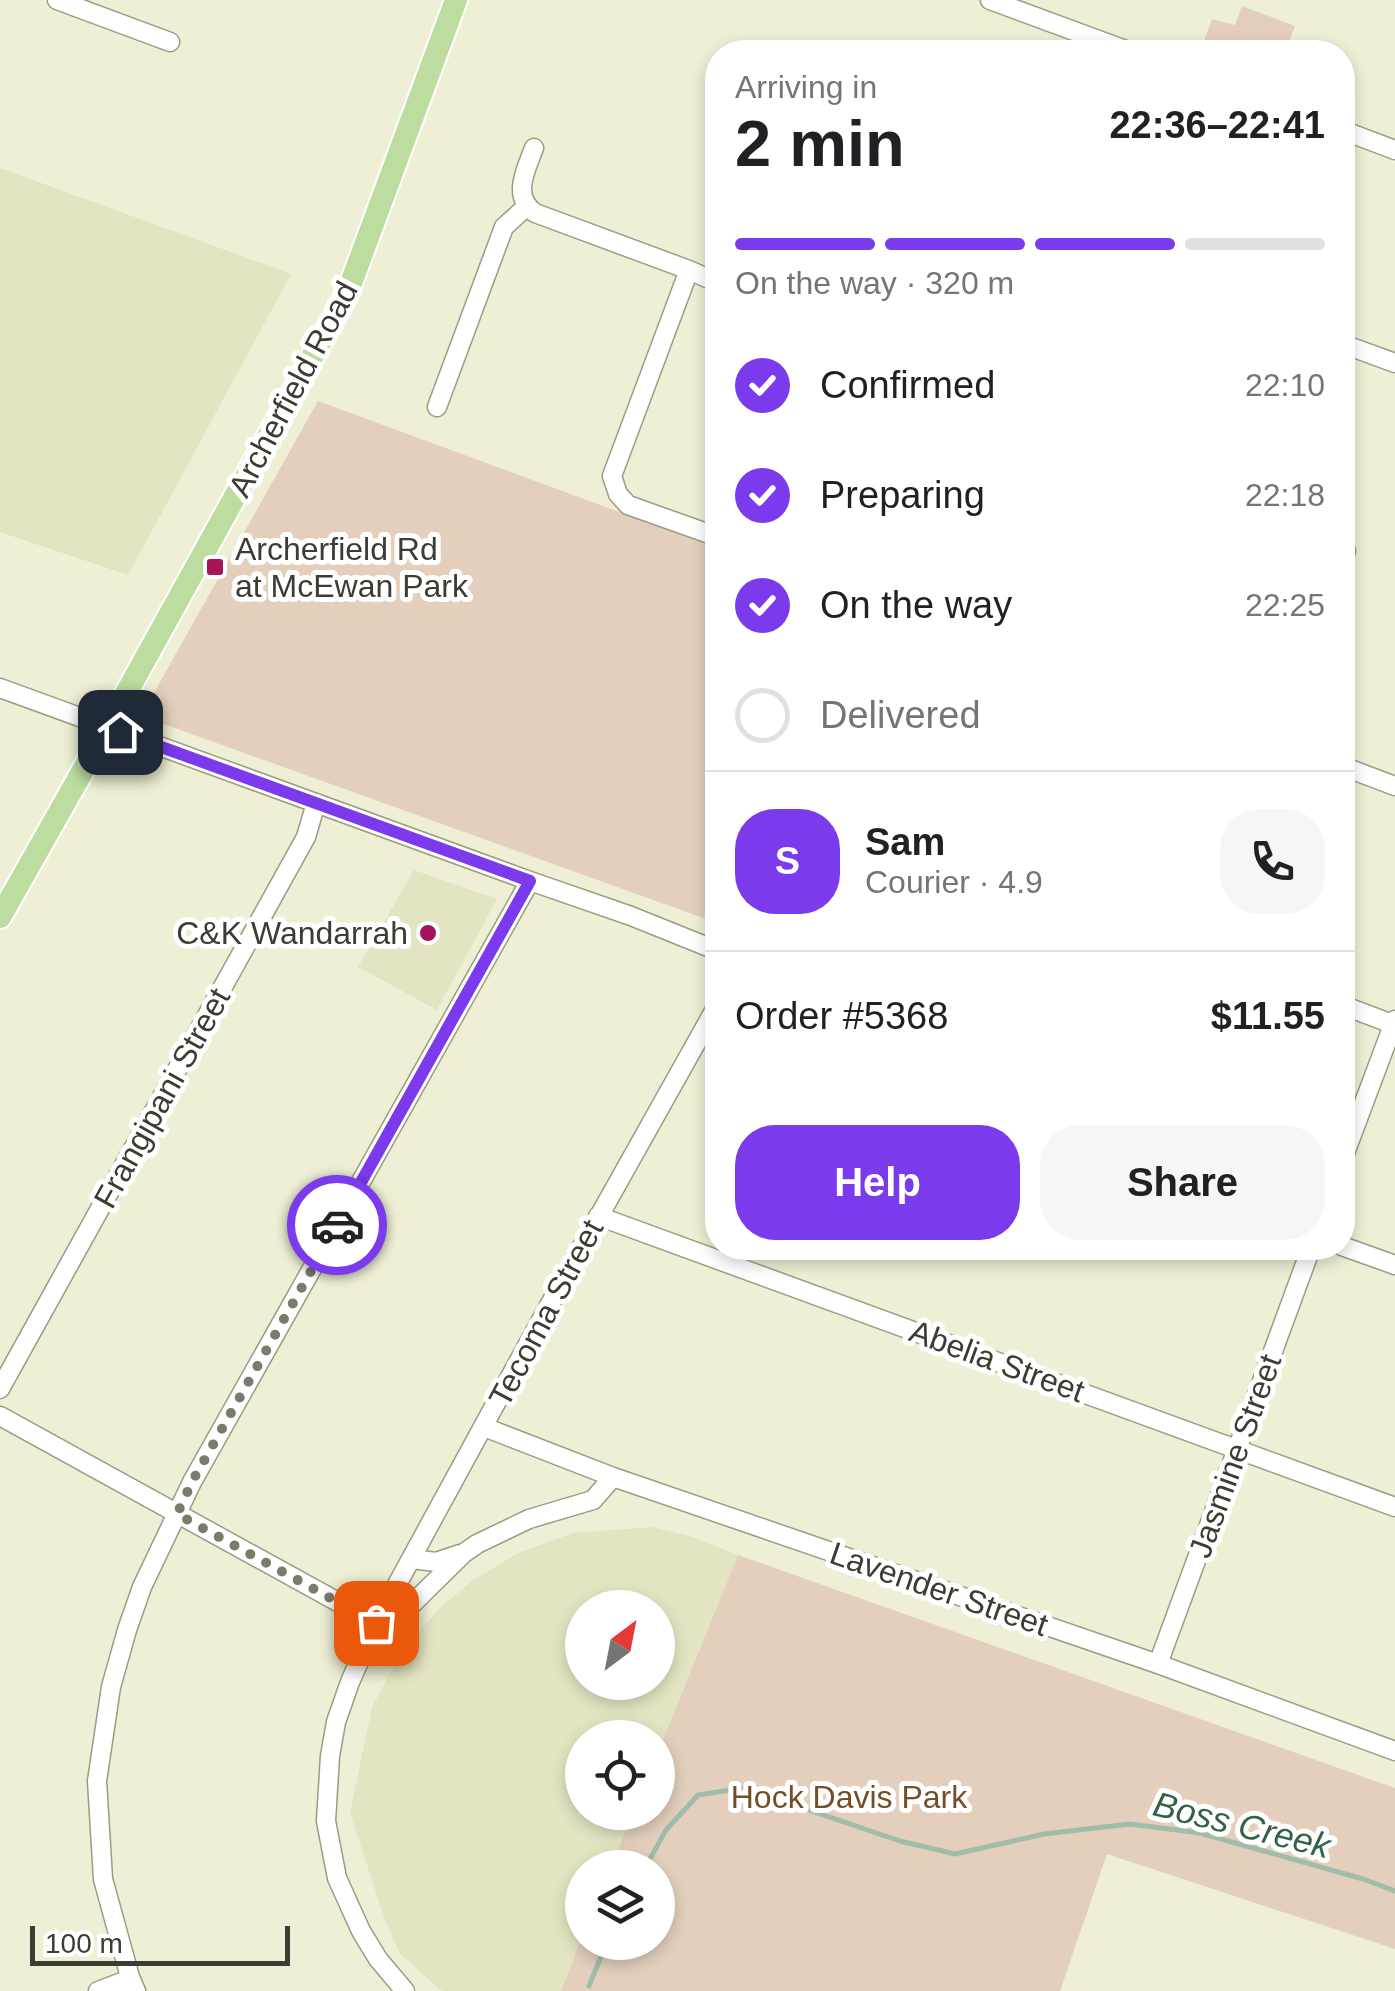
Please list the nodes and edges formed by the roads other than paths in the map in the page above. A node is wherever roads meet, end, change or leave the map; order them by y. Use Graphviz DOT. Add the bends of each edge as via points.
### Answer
graph roads {
  1 [pos="57,0"];
  2 [pos="456,0"];
  3 [pos="990,0"];
  4 [pos="1098,40"];
  5 [pos="170,42"];
  6 [pos="1355,135"];
  7 [pos="534,148"];
  8 [pos="1395,150"];
  9 [pos="526,206"];
  10 [pos="689,270"];
  11 [pos="705,278"];
  12 [pos="1355,348"];
  13 [pos="1395,364"];
  14 [pos="438,407"];
  15 [pos="705,532"];
  16 [pos="0,688"];
  17 [pos="108,728"];
  18 [pos="1355,771"];
  19 [pos="1395,786"];
  20 [pos="316,803"];
  21 [pos="530,881"];
  22 [pos="0,917"];
  23 [pos="705,946"];
  24 [pos="1355,1009"];
  25 [pos="1395,1023"];
  26 [pos="705,1027"];
  27 [pos="1355,1128"];
  28 [pos="598,1216"];
  29 [pos="1355,1251"];
  30 [pos="705,1255"];
  31 [pos="718,1260"];
  32 [pos="1306,1260"];
  33 [pos="1395,1265"];
  34 [pos="0,1389"];
  35 [pos="0,1416"];
  36 [pos="484,1428"];
  37 [pos="1237,1450"];
  38 [pos="613,1476"];
  39 [pos="1395,1507"];
  40 [pos="177,1514"];
  41 [pos="464,1553"];
  42 [pos="412,1559"];
  43 [pos="376,1623"];
  44 [pos="1158,1664"];
  45 [pos="1395,1751"];
  46 [pos="133,1985"];
  47 [pos="98,1991"];
  48 [pos="405,1991"];
  1 -- 5 [label="street"];
  2 -- 17 [label="main road, Archerfield Road" via="347,294"];
  3 -- 4 [label="street"];
  6 -- 8 [label="street"];
  7 -- 9 [label="street" via="522,183"];
  9 -- 10 [label="street"];
  9 -- 14 [label="street" via="504,227"];
  10 -- 11 [label="street"];
  10 -- 15 [label="street" via="612,476 628,504"];
  12 -- 13 [label="street"];
  16 -- 17 [label="street"];
  17 -- 20 [label="street"];
  17 -- 22 [label="main road, Archerfield Road"];
  18 -- 19 [label="street"];
  20 -- 21 [label="street"];
  20 -- 34 [label="street, Frangipani Street" via="306,837"];
  21 -- 23 [label="street"];
  21 -- 40 [label="street"];
  24 -- 25 [label="street"];
  25 -- 27 [label="street"];
  26 -- 28 [label="street, Tecoma Street"];
  28 -- 30 [label="street, Abelia Street"];
  28 -- 36 [label="street, Tecoma Street"];
  29 -- 33 [label="street"];
  31 -- 37 [label="street, Abelia Street"];
  32 -- 37 [label="street, Jasmine Street"];
  35 -- 40 [label="street"];
  36 -- 38 [label="street, Lavender Street"];
  36 -- 42 [label="street, Tecoma Street"];
  37 -- 39 [label="street, Abelia Street"];
  37 -- 44 [label="street, Jasmine Street"];
  38 -- 41 [label="street" via="594,1500 529,1519"];
  38 -- 44 [label="street, Lavender Street"];
  40 -- 43 [label="street"];
  40 -- 46 [label="street" via="126,1630 97,1781 103,1879"];
  41 -- 42 [label="street" via="436,1562"];
  41 -- 43 [label="street" via="405,1611"];
  42 -- 43 [label="street, Tecoma Street"];
  43 -- 48 [label="street, Tecoma Street" via="336,1722 326,1821 336,1878 378,1958"];
  44 -- 45 [label="street, Lavender Street"];
  46 -- 47 [label="street"];
}
